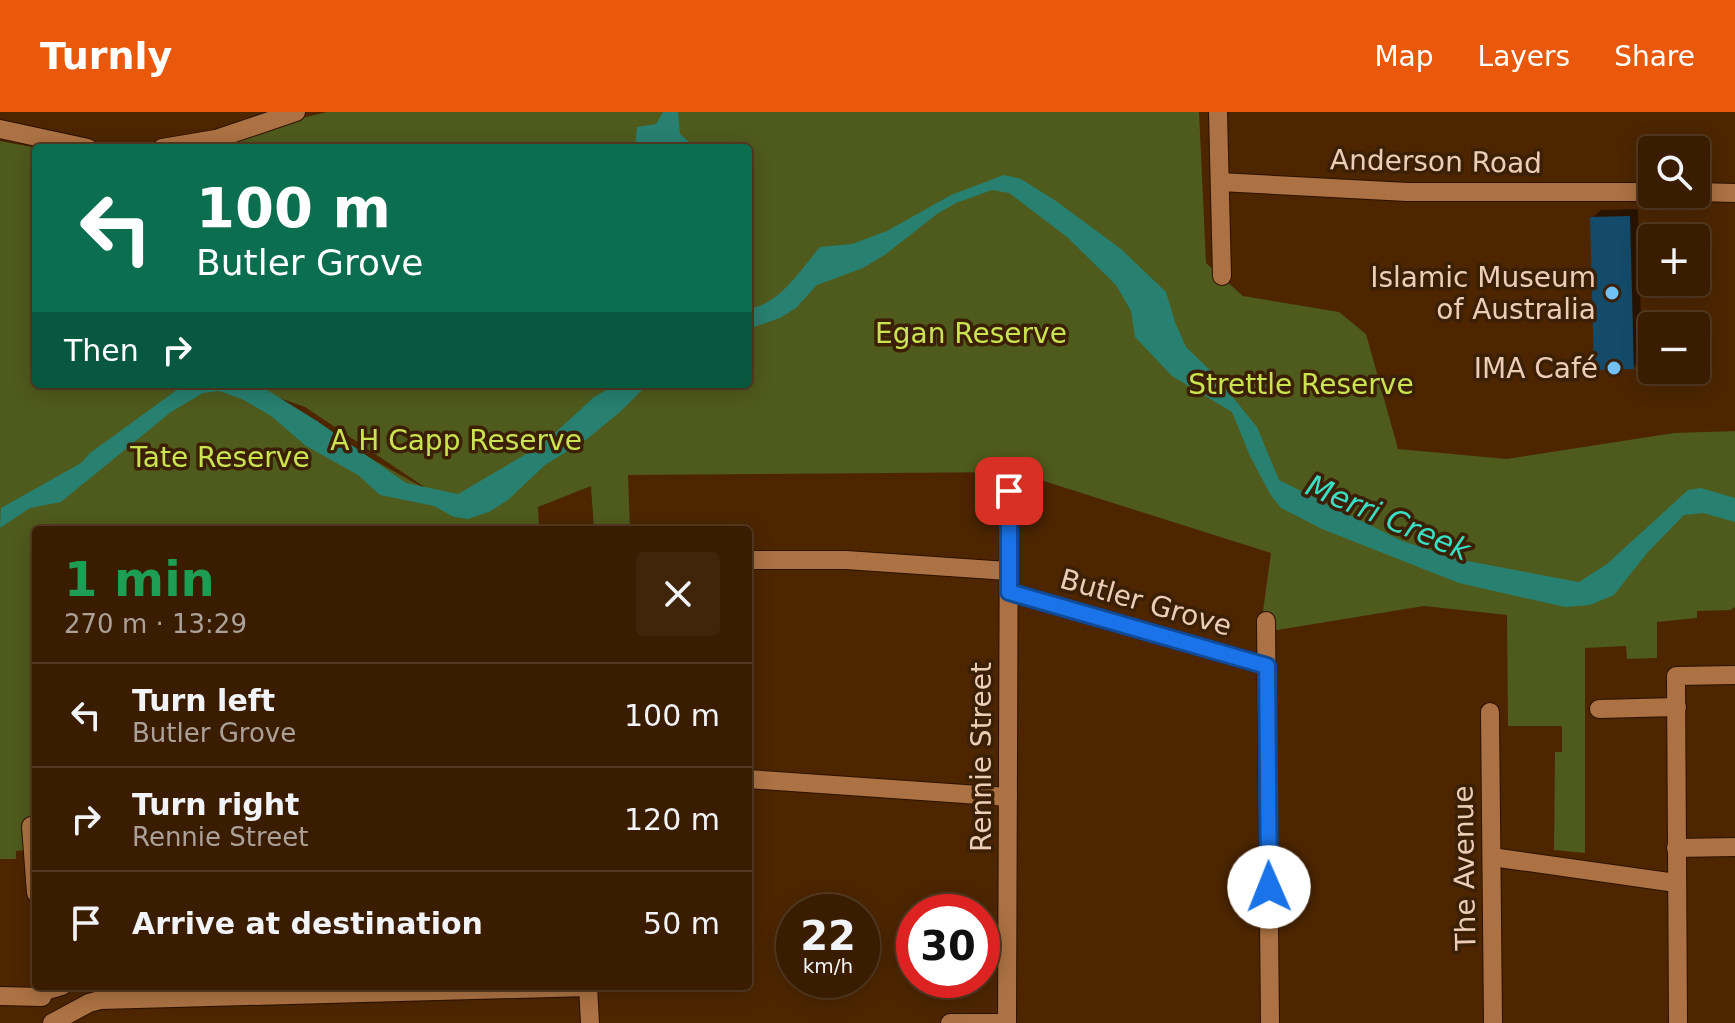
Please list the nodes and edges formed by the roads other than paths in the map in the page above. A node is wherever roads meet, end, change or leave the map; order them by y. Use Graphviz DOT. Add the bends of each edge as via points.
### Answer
graph roads {
  1 [pos="296,112"];
  2 [pos="1218,112"];
  3 [pos="268,117"];
  4 [pos="0,129"];
  5 [pos="69,144"];
  6 [pos="186,144"];
  7 [pos="1220,182"];
  8 [pos="1638,192"];
  9 [pos="1710,192"];
  10 [pos="1735,193"];
  11 [pos="1222,276"];
  12 [pos="1009,491"];
  13 [pos="752,560"];
  14 [pos="1008,571"];
  15 [pos="1009,592"];
  16 [pos="1266,621"];
  17 [pos="1267,666"];
  18 [pos="1735,675"];
  19 [pos="1677,707"];
  20 [pos="1599,709"];
  21 [pos="1490,712"];
  22 [pos="752,779"];
  23 [pos="1008,797"];
  24 [pos="31,826"];
  25 [pos="32,839"];
  26 [pos="1735,847"];
  27 [pos="1676,848"];
  28 [pos="1492,857"];
  29 [pos="1676,883"];
  30 [pos="449,990"];
  31 [pos="588,990"];
  32 [pos="42,992"];
  33 [pos="0,996"];
  34 [pos="44,1023"];
  35 [pos="52,1023"];
  36 [pos="590,1023"];
  37 [pos="950,1023"];
  38 [pos="1007,1023"];
  39 [pos="1270,1023"];
  40 [pos="1493,1023"];
  41 [pos="1678,1023"];
  1 -- 3 [label="street"];
  2 -- 7 [label="street"];
  3 -- 6 [label="street" via="216,139"];
  4 -- 5 [label="street"];
  7 -- 8 [label="street, Anderson Road" via="1407,192"];
  7 -- 11 [label="street"];
  9 -- 10 [label="street"];
  12 -- 14 [label="street, Rennie Street"];
  13 -- 14 [label="street" via="846,560"];
  14 -- 15 [label="street, Rennie Street"];
  15 -- 17 [label="street, Butler Grove"];
  15 -- 23 [label="street, Rennie Street"];
  16 -- 17 [label="street"];
  17 -- 39 [label="street"];
  18 -- 19 [label="street" via="1676,676"];
  19 -- 20 [label="street"];
  19 -- 27 [label="street"];
  21 -- 28 [label="street, The Avenue"];
  22 -- 23 [label="street"];
  23 -- 38 [label="street, Rennie Street"];
  24 -- 25 [label="street"];
  26 -- 27 [label="street"];
  27 -- 29 [label="street"];
  28 -- 29 [label="street"];
  28 -- 40 [label="street, The Avenue"];
  29 -- 41 [label="street"];
  30 -- 35 [label="street" via="100,1000"];
  31 -- 36 [label="street"];
  32 -- 33 [label="street"];
  32 -- 34 [label="street"];
  37 -- 38 [label="street"];
}
